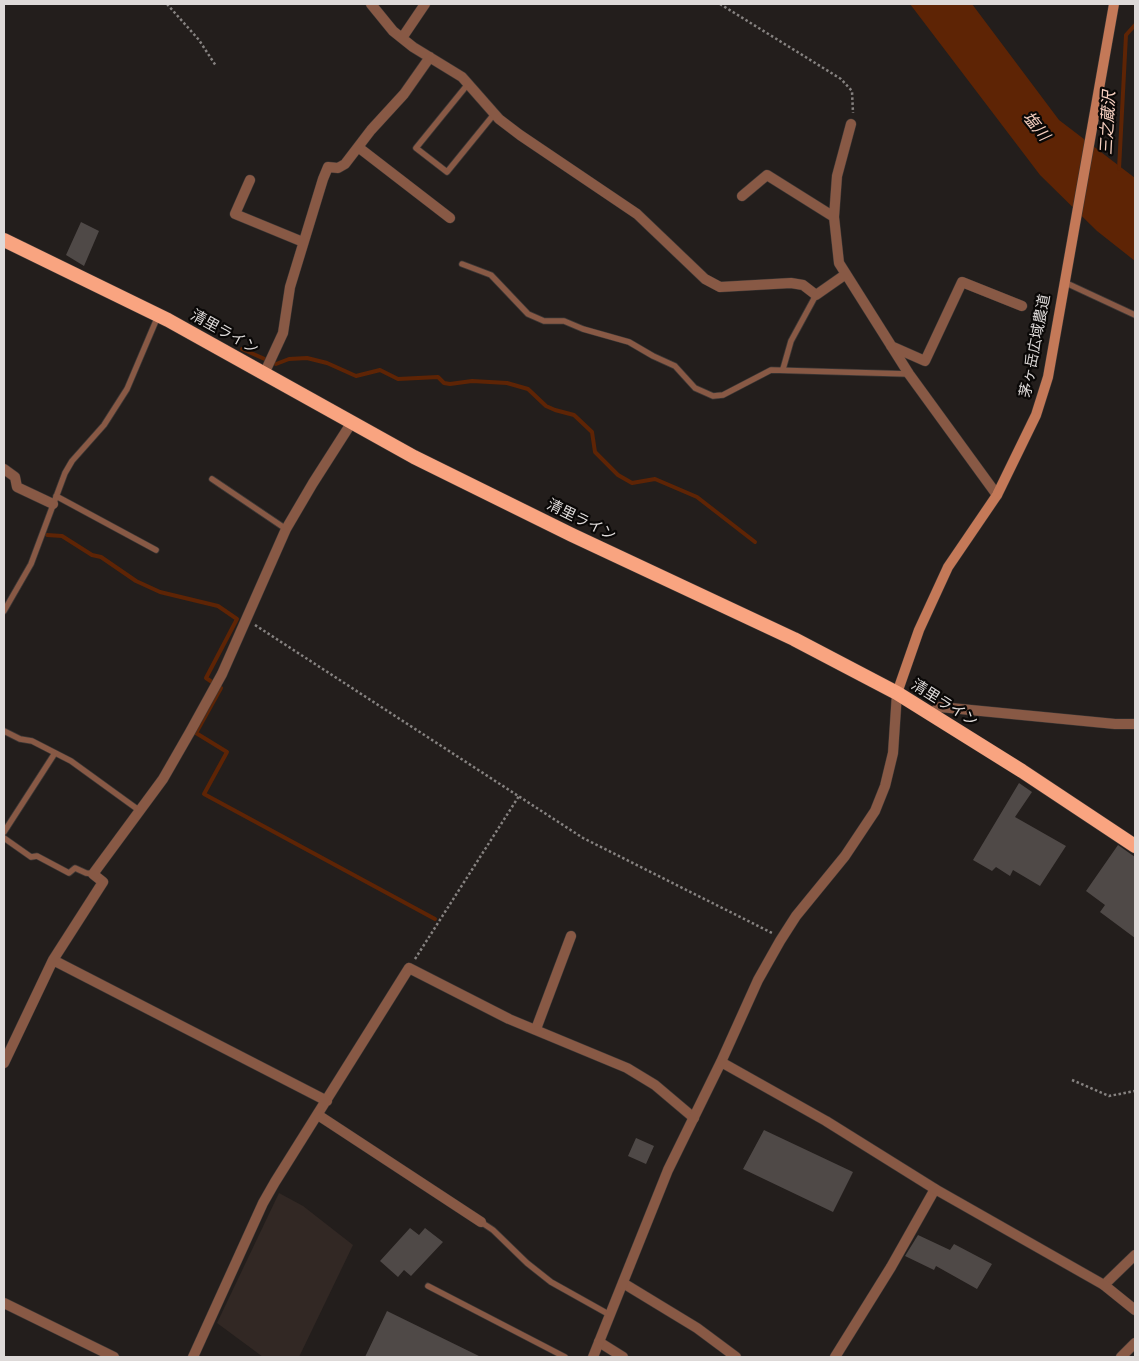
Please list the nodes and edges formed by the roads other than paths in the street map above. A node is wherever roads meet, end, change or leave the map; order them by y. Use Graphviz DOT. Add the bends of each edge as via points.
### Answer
graph roads {
  1 [pos="372,4"];
  2 [pos="425,4"];
  3 [pos="1114,4"];
  4 [pos="402,38"];
  5 [pos="430,58"];
  6 [pos="468,84"];
  7 [pos="495,113"];
  8 [pos="851,124"];
  9 [pos="358,147"];
  10 [pos="250,180"];
  11 [pos="742,196"];
  12 [pos="834,217"];
  13 [pos="450,218"];
  14 [pos="4,240"];
  15 [pos="303,242"];
  16 [pos="462,264"];
  17 [pos="846,274"];
  18 [pos="1065,278"];
  19 [pos="816,295"];
  20 [pos="1022,306"];
  21 [pos="158,315"];
  22 [pos="1135,315"];
  23 [pos="891,346"];
  24 [pos="783,369"];
  25 [pos="264,374"];
  26 [pos="909,374"];
  27 [pos="352,422"];
  28 [pos="4,469"];
  29 [pos="212,479"];
  30 [pos="997,495"];
  31 [pos="55,500"];
  32 [pos="286,529"];
  33 [pos="156,550"];
  34 [pos="4,611"];
  35 [pos="897,693"];
  36 [pos="930,714"];
  37 [pos="1135,724"];
  38 [pos="4,731"];
  39 [pos="55,753"];
  40 [pos="140,811"];
  41 [pos="4,832"];
  42 [pos="4,838"];
  43 [pos="1135,846"];
  44 [pos="93,874"];
  45 [pos="570,936"];
  46 [pos="53,960"];
  47 [pos="536,1029"];
  48 [pos="721,1062"];
  49 [pos="4,1063"];
  50 [pos="327,1101"];
  51 [pos="318,1115"];
  52 [pos="694,1118"];
  53 [pos="935,1189"];
  54 [pos="481,1222"];
  55 [pos="1135,1256"];
  56 [pos="623,1283"];
  57 [pos="1104,1285"];
  58 [pos="428,1286"];
  59 [pos="4,1303"];
  60 [pos="1135,1310"];
  61 [pos="610,1315"];
  62 [pos="599,1342"];
  63 [pos="1135,1342"];
  64 [pos="114,1357"];
  65 [pos="193,1357"];
  66 [pos="565,1357"];
  67 [pos="593,1357"];
  68 [pos="623,1357"];
  69 [pos="736,1357"];
  70 [pos="835,1357"];
  71 [pos="1121,1357"];
  1 -- 4 [label="street"];
  2 -- 4 [label="street"];
  3 -- 18 [label="main road, 茅ヶ岳広域農道"];
  4 -- 5 [label="street"];
  5 -- 6 [label="street"];
  5 -- 9 [label="street"];
  6 -- 7 [label="street"];
  6 -- 7 [label="lane" via="416,148 447,172"];
  7 -- 19 [label="street" via="520,135 637,214 705,280 720,287 791,282"];
  8 -- 12 [label="street" via="837,176"];
  9 -- 13 [label="street"];
  9 -- 15 [label="street" via="345,164 338,168 328,167"];
  10 -- 15 [label="street" via="235,214"];
  11 -- 12 [label="street" via="767,175"];
  12 -- 17 [label="street" via="840,263"];
  14 -- 21 [label="highway, 清里ライン"];
  15 -- 25 [label="street" via="290,287 283,333"];
  16 -- 24 [label="lane" via="491,275 528,314 544,322 564,321 629,342 675,366 695,388 713,396 723,395 772,370"];
  17 -- 19 [label="street"];
  17 -- 23 [label="street"];
  18 -- 22 [label="lane"];
  18 -- 30 [label="main road, 茅ヶ岳広域農道" via="1048,377 1036,415"];
  19 -- 24 [label="lane" via="791,341"];
  20 -- 23 [label="street" via="962,282 925,361"];
  21 -- 25 [label="highway, 清里ライン"];
  21 -- 31 [label="lane" via="127,389 104,425 72,461"];
  23 -- 26 [label="street"];
  24 -- 26 [label="lane"];
  25 -- 27 [label="highway, 清里ライン"];
  26 -- 30 [label="street"];
  27 -- 32 [label="street"];
  27 -- 35 [label="highway, 清里ライン" via="476,488 794,638"];
  28 -- 31 [label="street" via="15,477 17,487"];
  29 -- 32 [label="lane"];
  30 -- 35 [label="main road, 茅ヶ岳広域農道" via="948,567 919,630"];
  31 -- 33 [label="lane"];
  31 -- 34 [label="lane" via="31,564"];
  32 -- 40 [label="street" via="222,674 163,779"];
  35 -- 36 [label="highway, 清里ライン"];
  35 -- 48 [label="street" via="893,754 875,811 860,836 782,938 758,980"];
  36 -- 37 [label="street" via="940,707"];
  36 -- 43 [label="highway, 清里ライン"];
  38 -- 39 [label="lane"];
  39 -- 40 [label="lane"];
  39 -- 41 [label="lane"];
  40 -- 44 [label="street"];
  42 -- 44 [label="lane" via="32,857 37,856 69,873 75,868"];
  44 -- 46 [label="street" via="103,882"];
  45 -- 47 [label="street"];
  46 -- 49 [label="street"];
  46 -- 50 [label="street"];
  47 -- 50 [label="street" via="509,1019 409,968"];
  47 -- 52 [label="street" via="627,1068 654,1085"];
  48 -- 52 [label="street"];
  48 -- 53 [label="street" via="826,1121"];
  50 -- 51 [label="street"];
  51 -- 54 [label="street"];
  51 -- 65 [label="street" via="263,1203"];
  52 -- 56 [label="street" via="668,1170"];
  53 -- 57 [label="street"];
  53 -- 70 [label="street"];
  54 -- 61 [label="lane" via="551,1282"];
  55 -- 57 [label="street"];
  56 -- 61 [label="street"];
  56 -- 69 [label="street" via="697,1328"];
  57 -- 60 [label="street"];
  58 -- 66 [label="lane"];
  59 -- 64 [label="street"];
  61 -- 62 [label="street"];
  62 -- 67 [label="street"];
  62 -- 68 [label="street"];
  63 -- 71 [label="street"];
}
